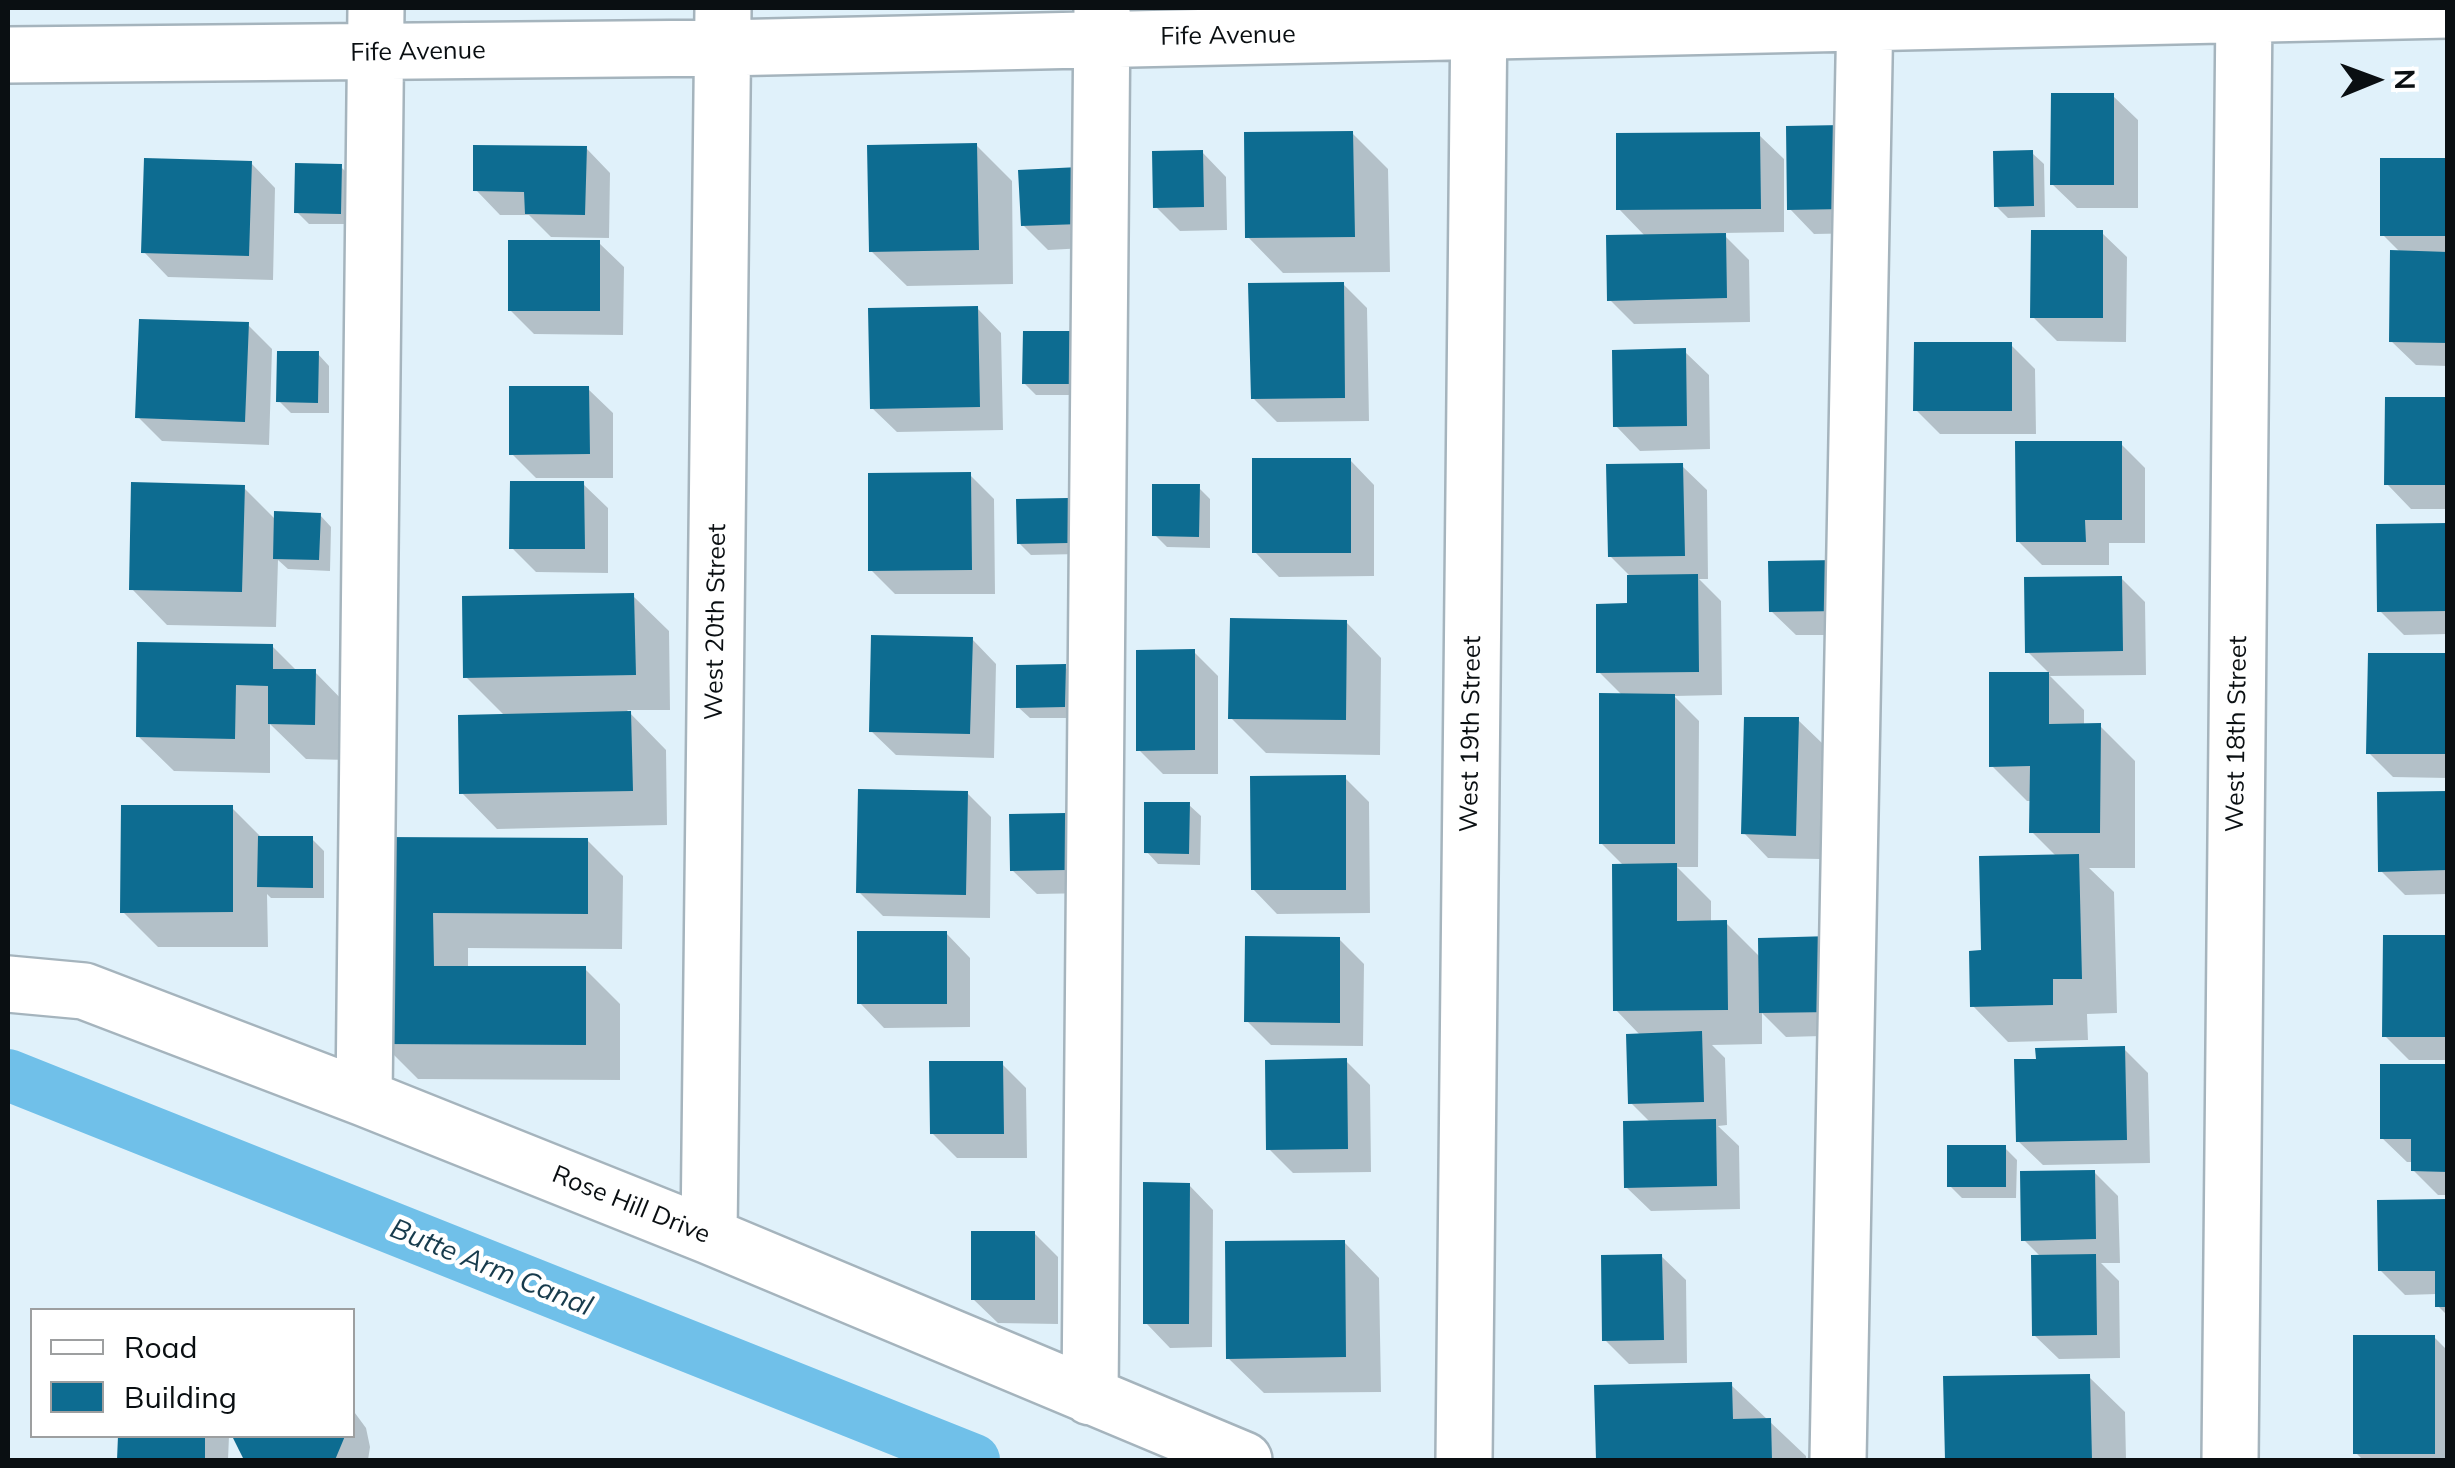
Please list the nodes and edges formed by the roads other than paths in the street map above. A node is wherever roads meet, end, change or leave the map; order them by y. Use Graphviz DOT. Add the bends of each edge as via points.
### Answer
graph roads {
  1 [pos="2448,10"];
  2 [pos="2243,12"];
  3 [pos="1864,15"];
  4 [pos="1479,19"];
  5 [pos="1102,24"];
  6 [pos="722,28"];
  7 [pos="376,30"];
  8 [pos="8,55"];
  9 [pos="8,984"];
  10 [pos="364,1098"];
  11 [pos="709,1236"];
  12 [pos="1090,1397"];
  13 [pos="1244,1460"];
  14 [pos="1464,1460"];
  15 [pos="1838,1460"];
  16 [pos="2230,1460"];
  1 -- 2 [label="street, Fife Avenue"];
  2 -- 3 [label="street, Fife Avenue"];
  2 -- 16 [label="street, West 18th Street"];
  3 -- 4 [label="street, Fife Avenue"];
  3 -- 15 [label="street"];
  4 -- 5 [label="street, Fife Avenue"];
  4 -- 14 [label="street, West 19th Street"];
  5 -- 6 [label="street, Fife Avenue"];
  5 -- 12 [label="street"];
  6 -- 7 [label="street, Fife Avenue"];
  6 -- 11 [label="street, West 20th Street"];
  7 -- 8 [label="street, Fife Avenue"];
  7 -- 10 [label="street"];
  9 -- 10 [label="street, Rose Hill Drive" via="84,991"];
  10 -- 11 [label="street, Rose Hill Drive"];
  11 -- 12 [label="street, Rose Hill Drive"];
  12 -- 13 [label="street, Rose Hill Drive"];
}
